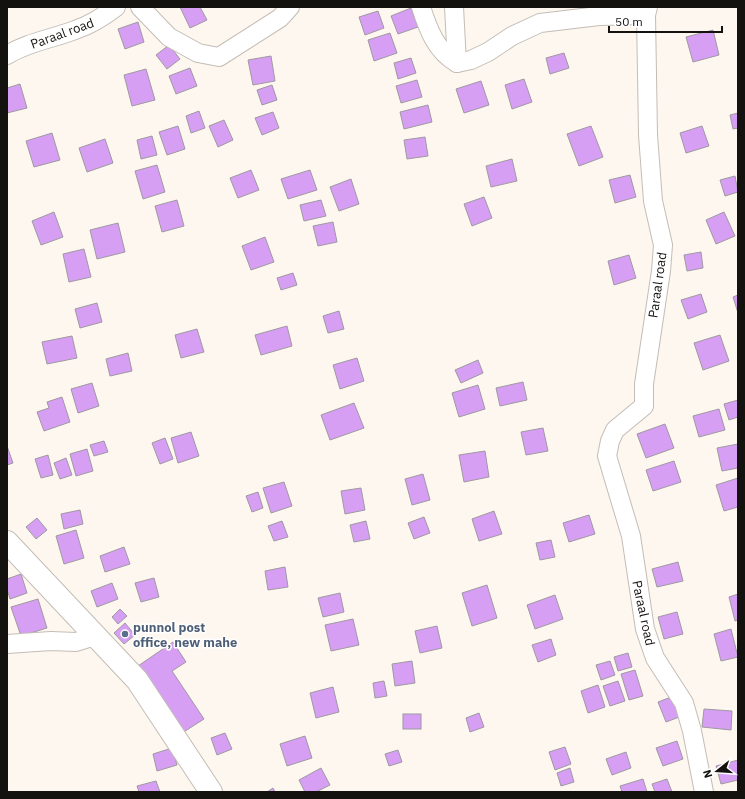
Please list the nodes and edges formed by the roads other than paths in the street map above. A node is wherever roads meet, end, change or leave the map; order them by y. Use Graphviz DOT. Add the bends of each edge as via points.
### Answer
graph roads {
  1 [pos="116,7"];
  2 [pos="140,7"];
  3 [pos="290,7"];
  4 [pos="421,7"];
  5 [pos="454,7"];
  6 [pos="647,11"];
  7 [pos="7,55"];
  8 [pos="457,63"];
  9 [pos="7,542"];
  10 [pos="95,636"];
  11 [pos="7,644"];
  12 [pos="211,792"];
  13 [pos="704,792"];
  1 -- 7 [label="street, Paraal road" via="99,19 75,30 33,42"];
  2 -- 3 [label="street" via="168,37 198,54 219,57 280,18"];
  4 -- 8 [label="street" via="435,42 448,58"];
  5 -- 8 [label="street"];
  6 -- 8 [label="street, Paraal road" via="540,24 512,36 471,60"];
  6 -- 13 [label="street, Paraal road" via="648,135 653,201 662,245 661,271 644,384 644,406 615,430 607,456 631,536 645,629 655,658 684,702"];
  9 -- 10 [label="main road"];
  10 -- 11 [label="street" via="76,642"];
  10 -- 12 [label="main road" via="137,680"];
}
